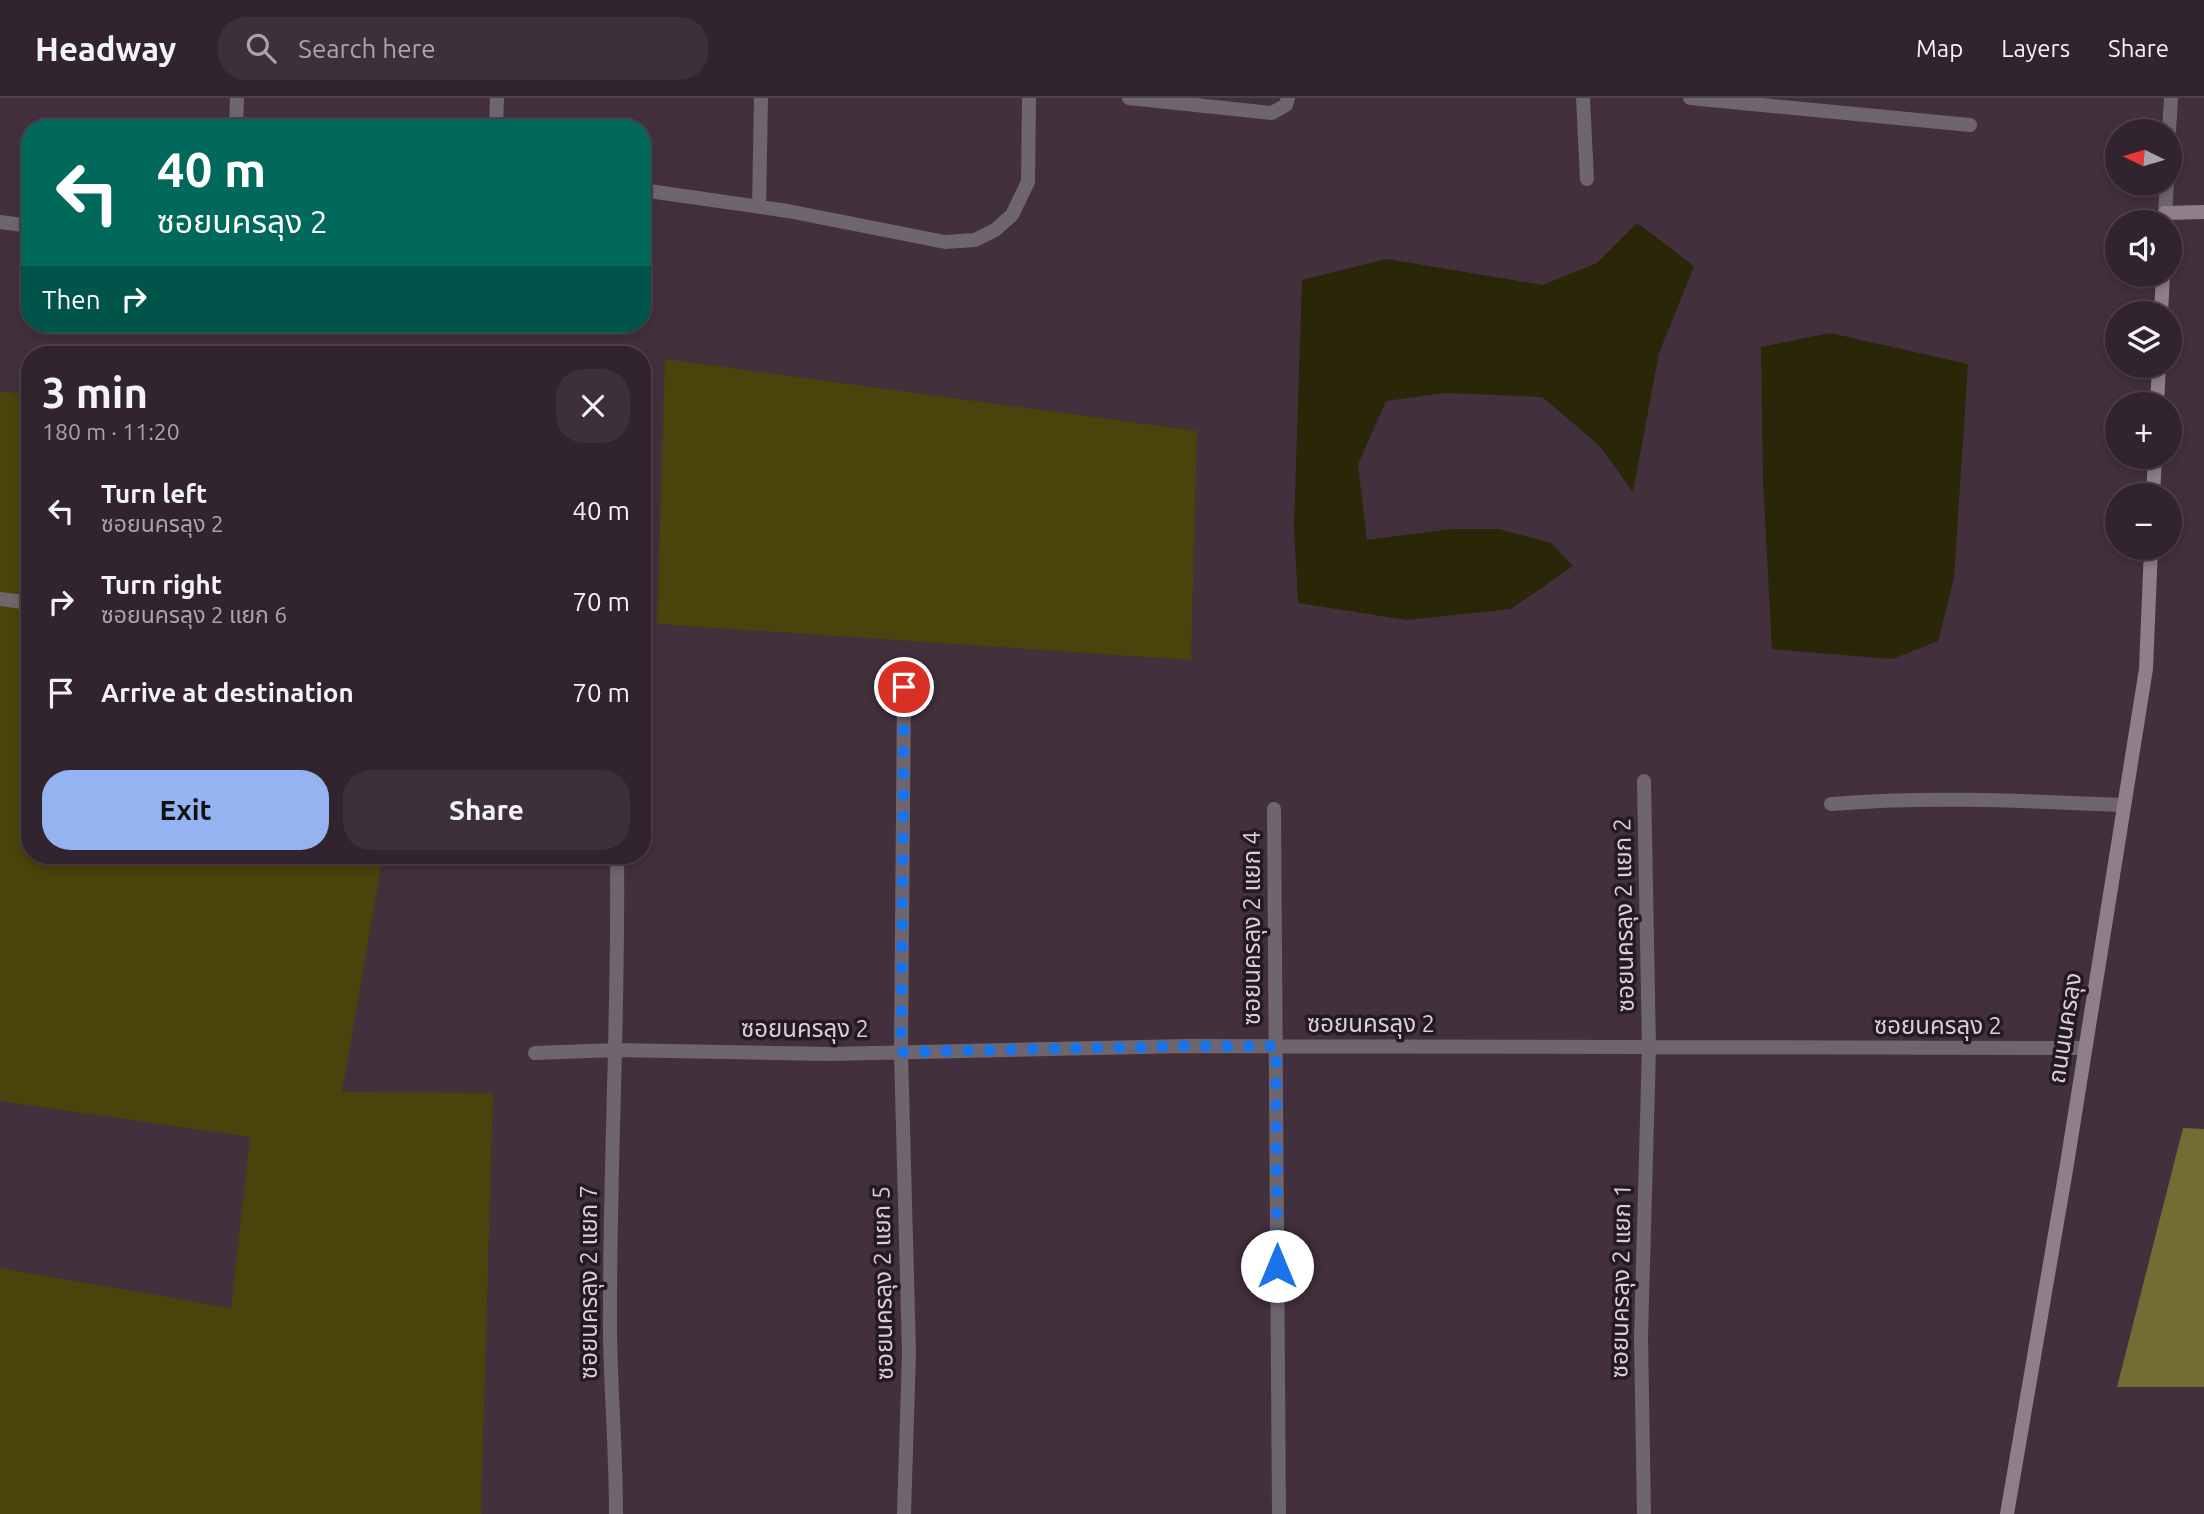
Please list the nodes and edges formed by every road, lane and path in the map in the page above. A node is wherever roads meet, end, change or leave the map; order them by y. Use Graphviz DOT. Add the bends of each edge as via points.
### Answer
graph roads {
  1 [pos="237,98"];
  2 [pos="497,98"];
  3 [pos="761,98"];
  4 [pos="1029,98"];
  5 [pos="1129,98"];
  6 [pos="1289,98"];
  7 [pos="1583,98"];
  8 [pos="1690,98"];
  9 [pos="2171,98"];
  10 [pos="236,119"];
  11 [pos="496,119"];
  12 [pos="2170,119"];
  13 [pos="1969,125"];
  14 [pos="1587,179"];
  15 [pos="651,191"];
  16 [pos="759,207"];
  17 [pos="2204,212"];
  18 [pos="2182,215"];
  19 [pos="0,222"];
  20 [pos="21,225"];
  21 [pos="2151,560"];
  22 [pos="0,599"];
  23 [pos="21,602"];
  24 [pos="904,687"];
  25 [pos="1644,781"];
  26 [pos="1831,804"];
  27 [pos="2124,805"];
  28 [pos="1274,809"];
  29 [pos="617,864"];
  30 [pos="1276,1046"];
  31 [pos="1649,1048"];
  32 [pos="2085,1048"];
  33 [pos="615,1050"];
  34 [pos="901,1052"];
  35 [pos="535,1053"];
  36 [pos="616,1514"];
  37 [pos="904,1514"];
  38 [pos="1279,1514"];
  39 [pos="1644,1514"];
  40 [pos="2007,1514"];
  1 -- 10 [label="street"];
  2 -- 11 [label="street"];
  3 -- 16 [label="street"];
  4 -- 16 [label="street" via="1028,182 1012,215 975,240 945,242"];
  5 -- 6 [label="street" via="1272,113"];
  7 -- 14 [label="street"];
  8 -- 13 [label="street"];
  9 -- 12 [label="street"];
  15 -- 16 [label="street"];
  17 -- 18 [label="street"];
  19 -- 20 [label="street"];
  21 -- 27 [label="street, ถนนนครลุง" via="2146,669"];
  22 -- 23 [label="street"];
  24 -- 34 [label="street, ซอยนครลุง 2 แยก 5"];
  25 -- 31 [label="street, ซอยนครลุง 2 แยก 2"];
  26 -- 27 [label="street" via="1984,800"];
  27 -- 32 [label="street, ถนนนครลุง"];
  28 -- 30 [label="street, ซอยนครลุง 2 แยก 4"];
  29 -- 33 [label="street, ซอยนครลุง 2 แยก 7"];
  30 -- 31 [label="street, ซอยนครลุง 2"];
  30 -- 34 [label="street, ซอยนครลุง 2"];
  30 -- 38 [label="street, ซอยนครลุง 2 แยก 4"];
  31 -- 32 [label="street, ซอยนครลุง 2"];
  31 -- 39 [label="street, ซอยนครลุง 2 แยก 1" via="1641,1337"];
  32 -- 40 [label="street, ถนนนครลุง"];
  33 -- 34 [label="street, ซอยนครลุง 2"];
  33 -- 35 [label="street, ซอยนครลุง 2"];
  33 -- 36 [label="street, ซอยนครลุง 2 แยก 7" via="610,1334"];
  34 -- 37 [label="street, ซอยนครลุง 2 แยก 5" via="909,1353"];
}
